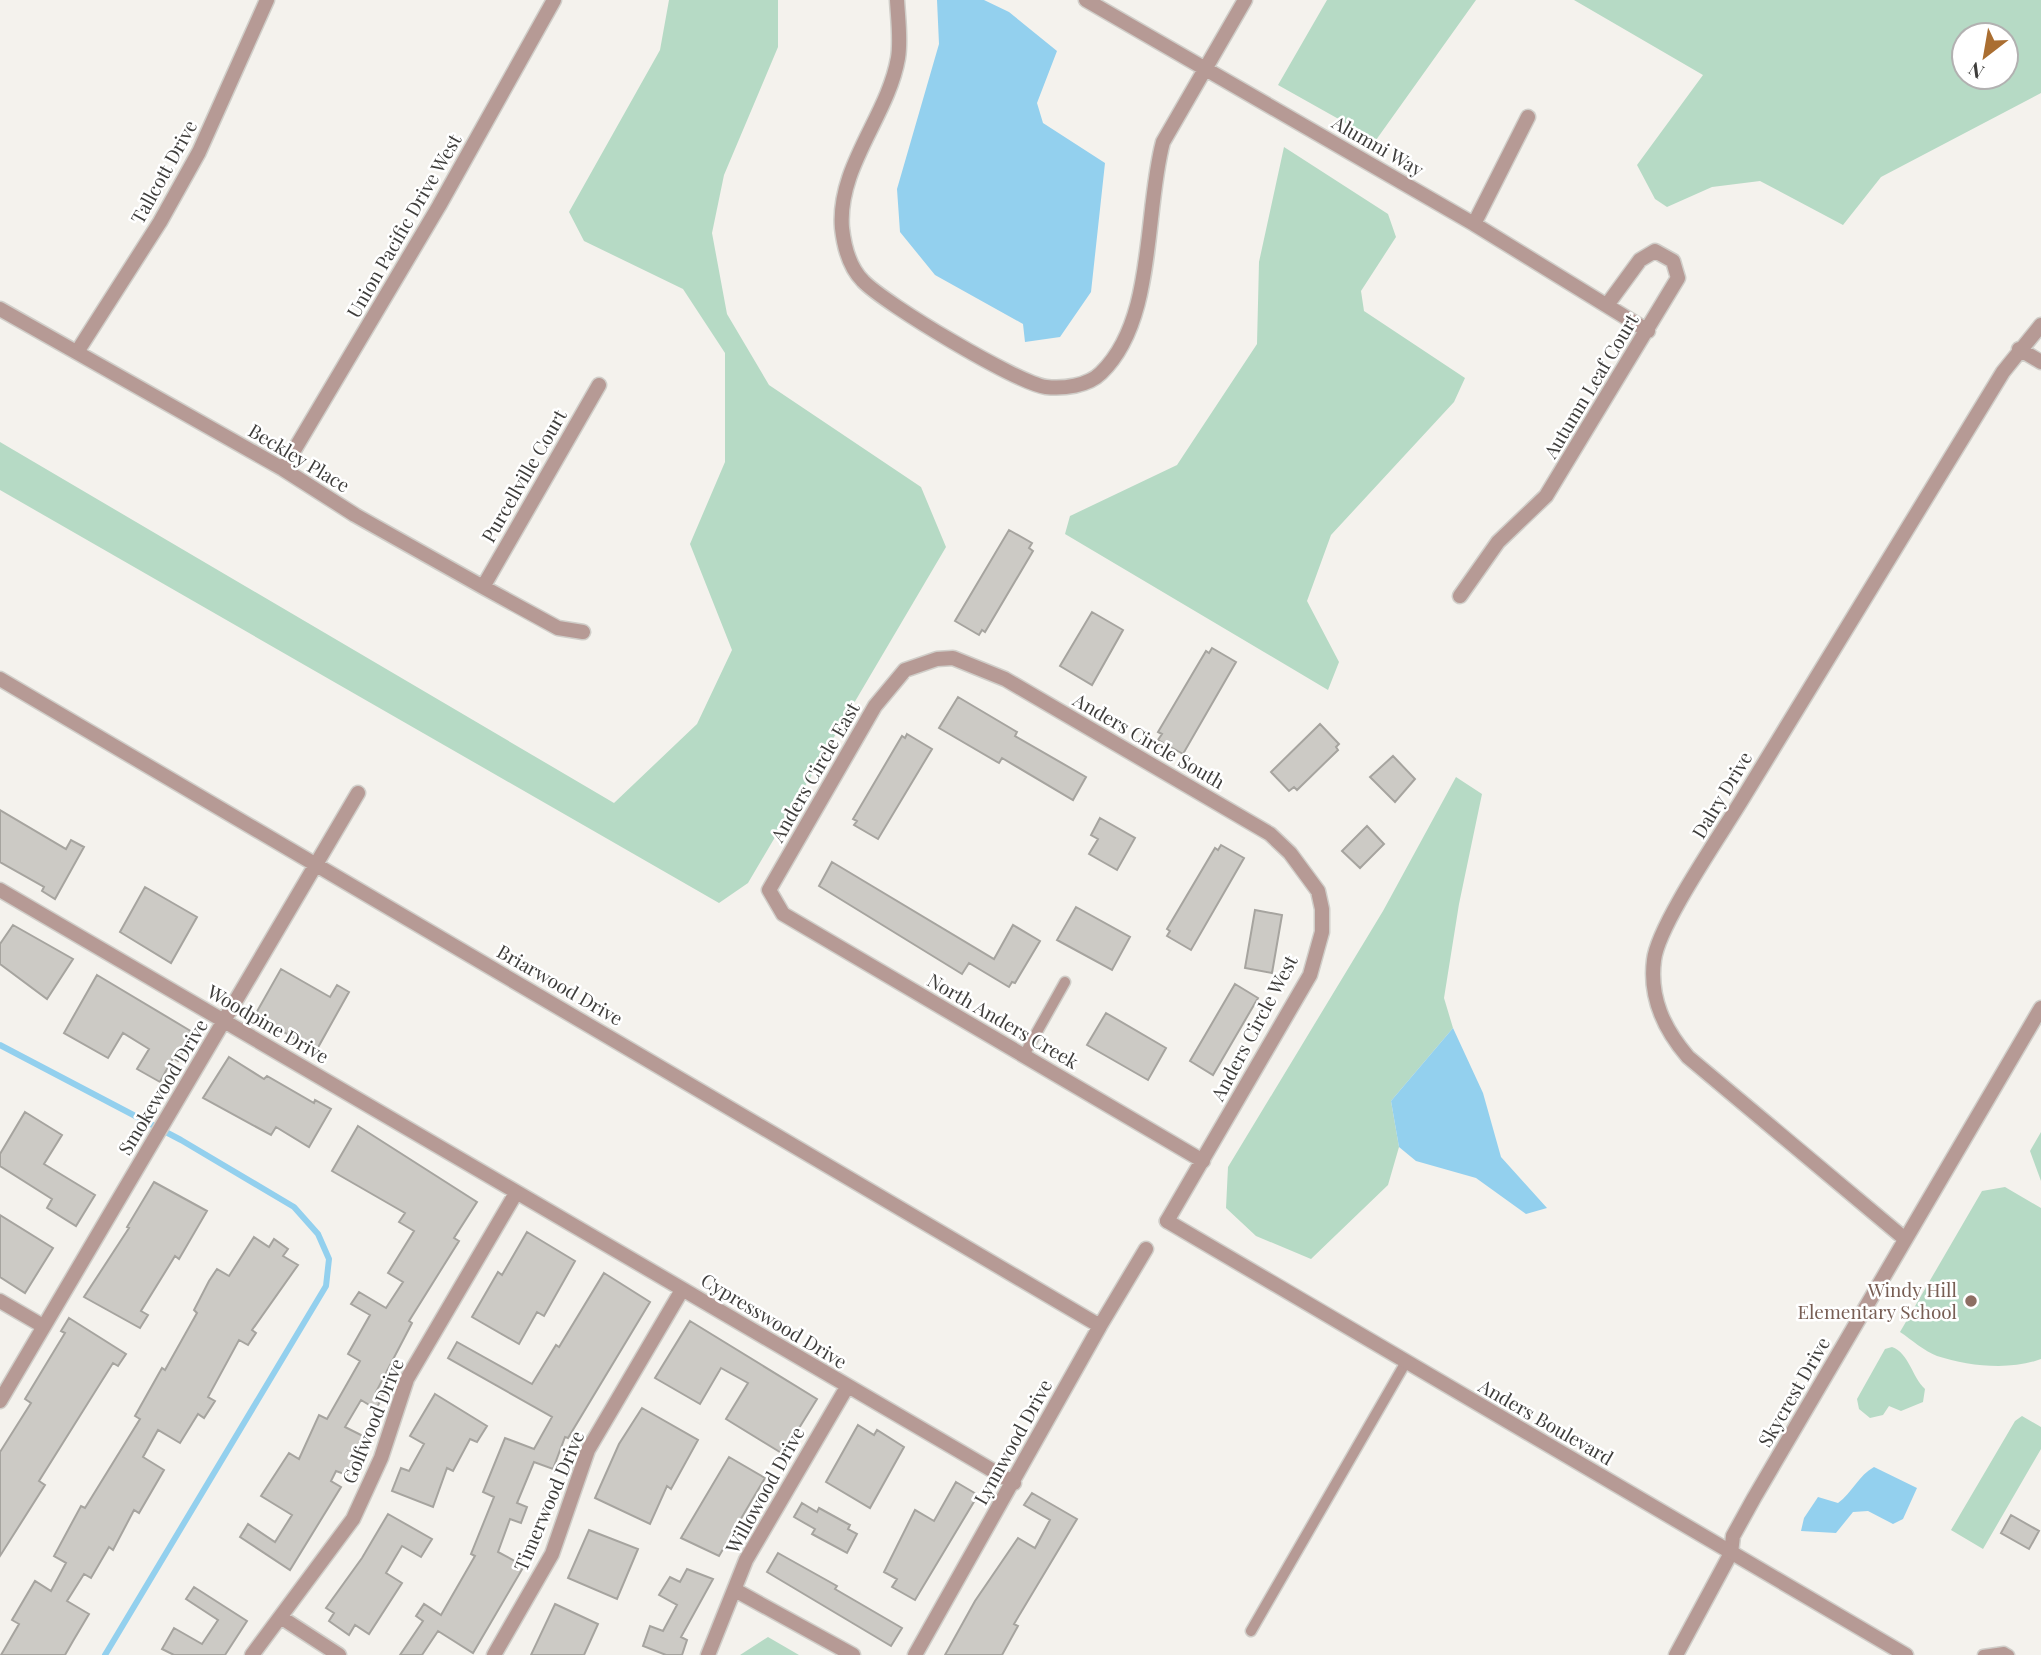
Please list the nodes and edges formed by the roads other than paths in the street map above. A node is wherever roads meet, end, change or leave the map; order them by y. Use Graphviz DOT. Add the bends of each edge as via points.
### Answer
graph roads {
  1 [pos="267,0"];
  2 [pos="554,0"];
  3 [pos="897,0"];
  4 [pos="1086,0"];
  5 [pos="1245,0"];
  6 [pos="1205,69"];
  7 [pos="1528,117"];
  8 [pos="1474,224"];
  9 [pos="1607,305"];
  10 [pos="0,309"];
  11 [pos="2041,325"];
  12 [pos="1648,331"];
  13 [pos="2019,349"];
  14 [pos="77,352"];
  15 [pos="2041,362"];
  16 [pos="599,385"];
  17 [pos="283,469"];
  18 [pos="483,587"];
  19 [pos="1460,596"];
  20 [pos="583,632"];
  21 [pos="922,662"];
  22 [pos="0,679"];
  23 [pos="358,793"];
  24 [pos="317,865"];
  25 [pos="0,890"];
  26 [pos="1322,909"];
  27 [pos="783,914"];
  28 [pos="1065,982"];
  29 [pos="2041,1008"];
  30 [pos="225,1022"];
  31 [pos="1024,1055"];
  32 [pos="1203,1161"];
  33 [pos="516,1193"];
  34 [pos="1167,1221"];
  35 [pos="1905,1240"];
  36 [pos="1146,1249"];
  37 [pos="682,1290"];
  38 [pos="0,1301"];
  39 [pos="43,1326"];
  40 [pos="1100,1326"];
  41 [pos="1406,1362"];
  42 [pos="847,1387"];
  43 [pos="0,1401"];
  44 [pos="1014,1483"];
  45 [pos="1731,1553"];
  46 [pos="735,1590"];
  47 [pos="282,1618"];
  48 [pos="1251,1631"];
  49 [pos="253,1655"];
  50 [pos="339,1655"];
  51 [pos="495,1655"];
  52 [pos="708,1655"];
  53 [pos="853,1655"];
  54 [pos="915,1655"];
  55 [pos="1676,1655"];
  56 [pos="1906,1655"];
  57 [pos="1983,1655"];
  58 [pos="2009,1655"];
  1 -- 14 [label="street, Tallcott Drive" via="199,152"];
  2 -- 17 [label="street, Union Pacific Drive West"];
  3 -- 6 [label="street" via="898,57 857,158 844,204 847,253 863,282 892,304 993,364 1045,387 1073,387 1098,376 1125,338 1138,302 1163,142"];
  4 -- 6 [label="street, Alumni Way"];
  5 -- 6 [label="street"];
  6 -- 8 [label="street, Alumni Way"];
  7 -- 8 [label="street"];
  8 -- 9 [label="street, Alumni Way"];
  9 -- 12 [label="street, Alumni Way"];
  9 -- 12 [label="street, Autumn Leaf Court" via="1640,260 1656,251 1673,261 1678,278"];
  10 -- 14 [label="street, Beckley Place"];
  11 -- 13 [label="street, Dalry Drive"];
  12 -- 19 [label="street, Autumn Leaf Court" via="1546,496 1498,542"];
  13 -- 15 [label="street"];
  13 -- 35 [label="street, Dalry Drive" via="1716,843 1663,933 1654,958 1653,992 1663,1021 1688,1056"];
  14 -- 17 [label="street, Beckley Place"];
  16 -- 18 [label="street, Purcellville Court"];
  17 -- 18 [label="street, Beckley Place"];
  18 -- 20 [label="street, Beckley Place" via="558,628"];
  21 -- 26 [label="street, Anders Circle South" via="953,658 1005,679 1270,834 1318,891"];
  21 -- 27 [label="street, Anders Circle East" via="905,670 875,706 769,890"];
  22 -- 24 [label="street, Briarwood Drive"];
  23 -- 24 [label="street, Smokewood Drive"];
  24 -- 30 [label="street, Smokewood Drive"];
  24 -- 40 [label="street, Briarwood Drive"];
  25 -- 30 [label="street, Woodpine Drive"];
  26 -- 32 [label="street, Anders Circle West" via="1322,932 1310,975"];
  27 -- 31 [label="street, North Anders Creek"];
  28 -- 31 [label="lane"];
  29 -- 35 [label="street, Skycrest Drive"];
  30 -- 33 [label="street, Woodpine Drive"];
  30 -- 39 [label="street, Smokewood Drive"];
  31 -- 32 [label="street, North Anders Creek"];
  32 -- 34 [label="street, Anders Circle West"];
  33 -- 37 [label="street, Cypresswood Drive"];
  33 -- 47 [label="street, Golfwood Drive" via="407,1379 354,1519"];
  34 -- 41 [label="street, Anders Boulevard"];
  35 -- 45 [label="street, Skycrest Drive" via="1754,1498 1733,1536"];
  36 -- 40 [label="street, Lynnwood Drive"];
  37 -- 42 [label="street, Cypresswood Drive"];
  37 -- 51 [label="street, Timerwood Drive" via="588,1450 552,1554"];
  38 -- 39 [label="street"];
  39 -- 43 [label="street, Smokewood Drive"];
  40 -- 44 [label="street, Lynnwood Drive"];
  41 -- 45 [label="street, Anders Boulevard"];
  41 -- 48 [label="lane"];
  42 -- 44 [label="street, Cypresswood Drive"];
  42 -- 46 [label="street, Willowood Drive" via="746,1560"];
  44 -- 54 [label="street, Lynnwood Drive"];
  45 -- 55 [label="street, Skycrest Drive"];
  45 -- 56 [label="street, Anders Boulevard"];
  46 -- 52 [label="street, Willowood Drive"];
  46 -- 53 [label="street"];
  47 -- 49 [label="street, Golfwood Drive"];
  47 -- 50 [label="street"];
  57 -- 58 [label="lane"];
}
